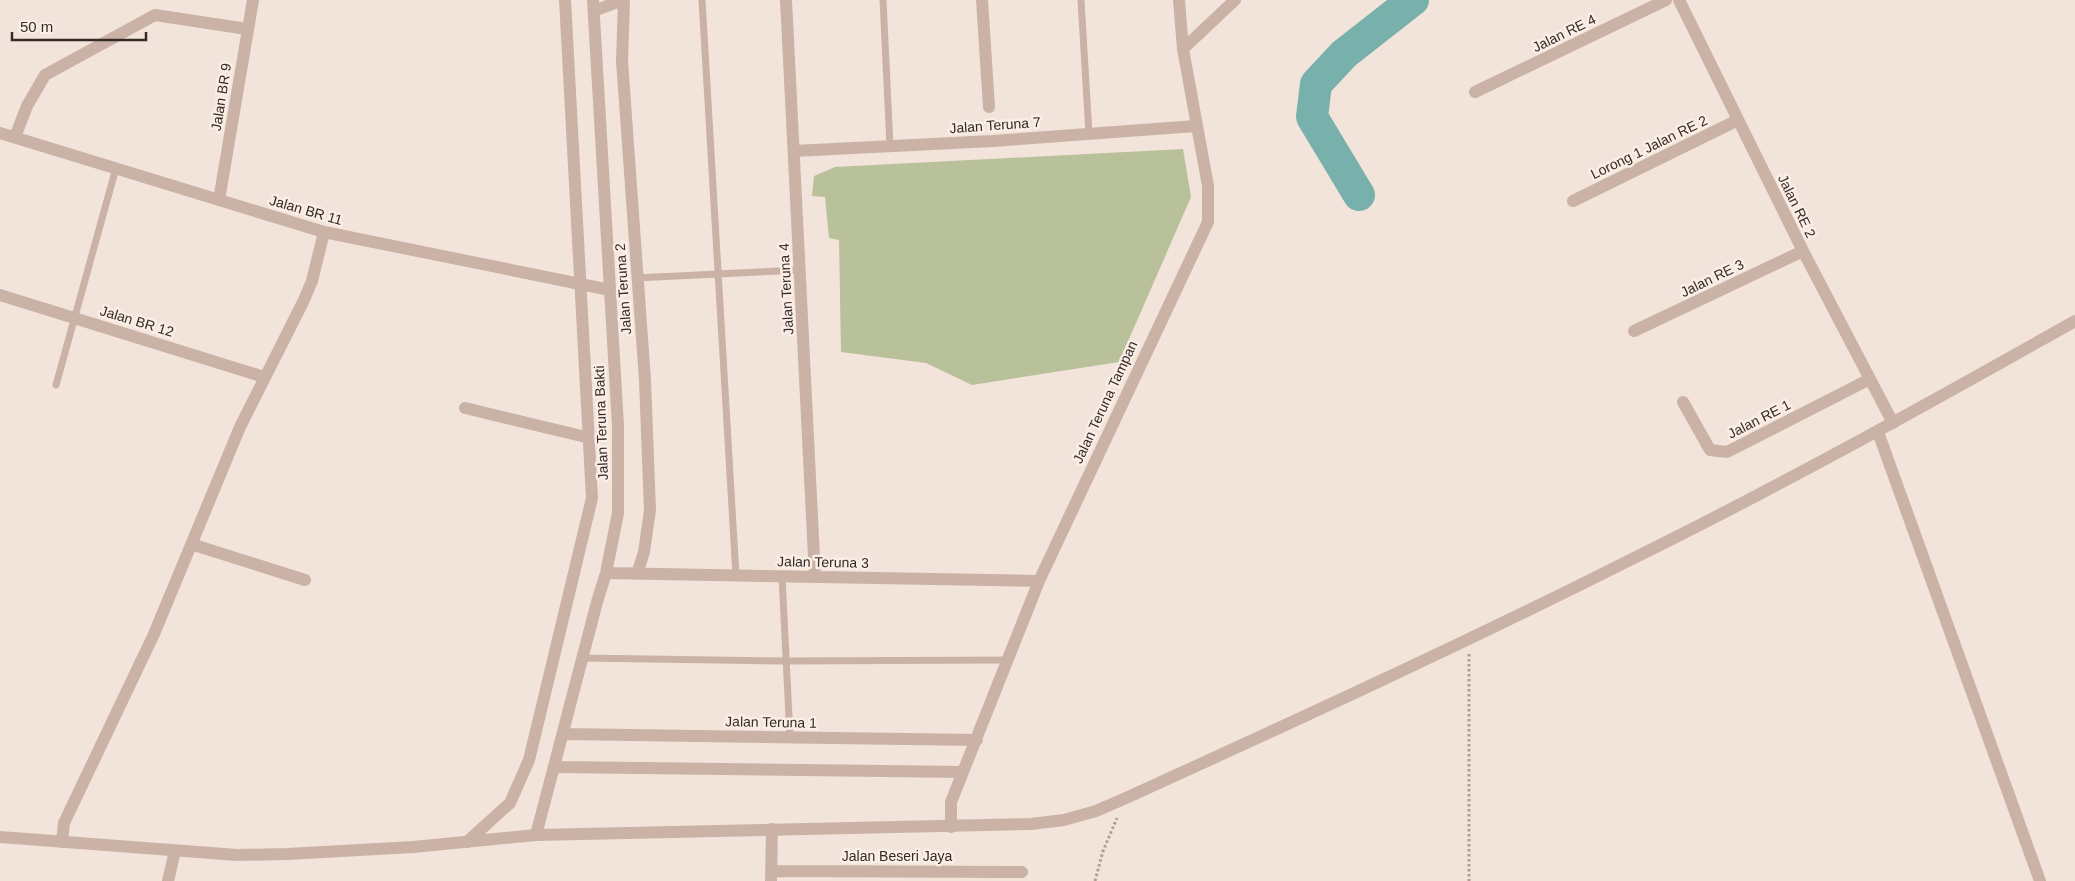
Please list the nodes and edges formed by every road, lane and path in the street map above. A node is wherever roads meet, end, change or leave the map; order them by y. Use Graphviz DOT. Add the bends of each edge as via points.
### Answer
graph roads {
  1 [pos="253,0"];
  2 [pos="565,0"];
  3 [pos="623,0"];
  4 [pos="702,0"];
  5 [pos="786,0"];
  6 [pos="883,0"];
  7 [pos="982,0"];
  8 [pos="1081,0"];
  9 [pos="1179,0"];
  10 [pos="1235,0"];
  11 [pos="1666,0"];
  12 [pos="1679,0"];
  13 [pos="594,6"];
  14 [pos="247,30"];
  15 [pos="1183,49"];
  16 [pos="1475,92"];
  17 [pos="989,107"];
  18 [pos="1738,120"];
  19 [pos="1196,126"];
  20 [pos="0,133"];
  21 [pos="1089,134"];
  22 [pos="14,137"];
  23 [pos="890,146"];
  24 [pos="794,151"];
  25 [pos="116,168"];
  26 [pos="219,200"];
  27 [pos="1573,201"];
  28 [pos="324,232"];
  29 [pos="1803,251"];
  30 [pos="800,270"];
  31 [pos="718,274"];
  32 [pos="636,278"];
  33 [pos="579,285"];
  34 [pos="610,290"];
  35 [pos="0,295"];
  36 [pos="73,317"];
  37 [pos="2075,321"];
  38 [pos="1634,332"];
  39 [pos="264,377"];
  40 [pos="1868,380"];
  41 [pos="56,385"];
  42 [pos="1684,402"];
  43 [pos="464,408"];
  44 [pos="1893,424"];
  45 [pos="1878,432"];
  46 [pos="590,438"];
  47 [pos="191,544"];
  48 [pos="606,573"];
  49 [pos="637,574"];
  50 [pos="736,576"];
  51 [pos="782,577"];
  52 [pos="815,577"];
  53 [pos="305,580"];
  54 [pos="1039,581"];
  55 [pos="1469,638"];
  56 [pos="582,658"];
  57 [pos="1008,660"];
  58 [pos="786,661"];
  59 [pos="564,734"];
  60 [pos="790,737"];
  61 [pos="976,740"];
  62 [pos="556,767"];
  63 [pos="963,772"];
  64 [pos="1126,798"];
  65 [pos="951,827"];
  66 [pos="772,828"];
  67 [pos="536,835"];
  68 [pos="0,838"];
  69 [pos="62,842"];
  70 [pos="467,842"];
  71 [pos="175,851"];
  72 [pos="1022,872"];
  73 [pos="772,876"];
  74 [pos="168,881"];
  75 [pos="1095,881"];
  76 [pos="1469,881"];
  77 [pos="2040,881"];
  1 -- 14 [label="street, Jalan BR 9"];
  2 -- 33 [label="street"];
  3 -- 13 [label="street"];
  3 -- 32 [label="street, Jalan Teruna 2" via="622,61"];
  4 -- 31 [label="lane"];
  5 -- 24 [label="street, Jalan Teruna 4"];
  6 -- 23 [label="lane"];
  7 -- 17 [label="street"];
  8 -- 21 [label="lane"];
  9 -- 15 [label="street, Jalan Teruna Tampan"];
  10 -- 15 [label="street"];
  11 -- 16 [label="street, Jalan RE 4"];
  12 -- 18 [label="street, Jalan RE 2"];
  13 -- 34 [label="street, Jalan Teruna Bakti"];
  14 -- 22 [label="street" via="155,15 45,75"];
  14 -- 26 [label="street, Jalan BR 9"];
  15 -- 19 [label="street, Jalan Teruna Tampan"];
  18 -- 27 [label="street, Lorong 1 Jalan RE 2"];
  18 -- 29 [label="street, Jalan RE 2"];
  19 -- 21 [label="street, Jalan Teruna 7"];
  19 -- 54 [label="street, Jalan Teruna Tampan" via="1208,186 1208,222"];
  20 -- 22 [label="street, Jalan BR 11"];
  21 -- 23 [label="street, Jalan Teruna 7"];
  22 -- 25 [label="street, Jalan BR 11"];
  23 -- 24 [label="street, Jalan Teruna 7"];
  24 -- 30 [label="street, Jalan Teruna 4"];
  25 -- 26 [label="street, Jalan BR 11"];
  25 -- 36 [label="lane"];
  26 -- 28 [label="street, Jalan BR 11"];
  28 -- 33 [label="street, Jalan BR 11"];
  28 -- 39 [label="street" via="312,281"];
  29 -- 38 [label="street, Jalan RE 3"];
  29 -- 40 [label="street, Jalan RE 2"];
  30 -- 31 [label="lane"];
  30 -- 52 [label="street, Jalan Teruna 4"];
  31 -- 32 [label="lane"];
  31 -- 50 [label="lane"];
  32 -- 49 [label="street, Jalan Teruna 2" via="645,380 650,510"];
  33 -- 34 [label="street, Jalan BR 11"];
  33 -- 46 [label="street"];
  34 -- 48 [label="street, Jalan Teruna Bakti" via="618,426 618,513"];
  35 -- 36 [label="street, Jalan BR 12"];
  36 -- 39 [label="street, Jalan BR 12"];
  36 -- 41 [label="lane"];
  37 -- 44 [label="street"];
  39 -- 47 [label="street"];
  40 -- 42 [label="street, Jalan RE 1" via="1727,452 1710,450"];
  40 -- 44 [label="street, Jalan RE 2"];
  43 -- 46 [label="street"];
  44 -- 45 [label="street"];
  45 -- 55 [label="street" via="1629,561"];
  45 -- 77 [label="street"];
  46 -- 70 [label="street" via="592,498 588,523 529,760 510,803"];
  47 -- 53 [label="street"];
  47 -- 69 [label="street" via="154,634 64,823"];
  48 -- 49 [label="street, Jalan Teruna 3"];
  48 -- 56 [label="street, Jalan Teruna Bakti"];
  49 -- 50 [label="street, Jalan Teruna 3"];
  50 -- 51 [label="street, Jalan Teruna 3"];
  51 -- 52 [label="street, Jalan Teruna 3"];
  51 -- 58 [label="lane"];
  52 -- 54 [label="street, Jalan Teruna 3"];
  54 -- 57 [label="street, Jalan Teruna Tampan"];
  55 -- 64 [label="street"];
  55 -- 76 [label="path"];
  56 -- 58 [label="lane"];
  56 -- 59 [label="street, Jalan Teruna Bakti"];
  57 -- 58 [label="lane"];
  57 -- 61 [label="street, Jalan Teruna Tampan"];
  58 -- 60 [label="lane"];
  59 -- 60 [label="street, Jalan Teruna 1"];
  59 -- 62 [label="street, Jalan Teruna Bakti"];
  60 -- 61 [label="street, Jalan Teruna 1"];
  61 -- 63 [label="street, Jalan Teruna Tampan"];
  62 -- 63 [label="street"];
  62 -- 67 [label="street, Jalan Teruna Bakti"];
  63 -- 65 [label="street, Jalan Teruna Tampan" via="951,802"];
  64 -- 65 [label="street" via="1064,820"];
  64 -- 75 [label="path" via="1103,851"];
  65 -- 66 [label="street"];
  66 -- 67 [label="street"];
  66 -- 73 [label="street"];
  67 -- 70 [label="street"];
  68 -- 69 [label="street"];
  69 -- 71 [label="street"];
  70 -- 71 [label="street" via="287,854"];
  71 -- 74 [label="street"];
  72 -- 73 [label="street, Jalan Beseri Jaya"];
}
